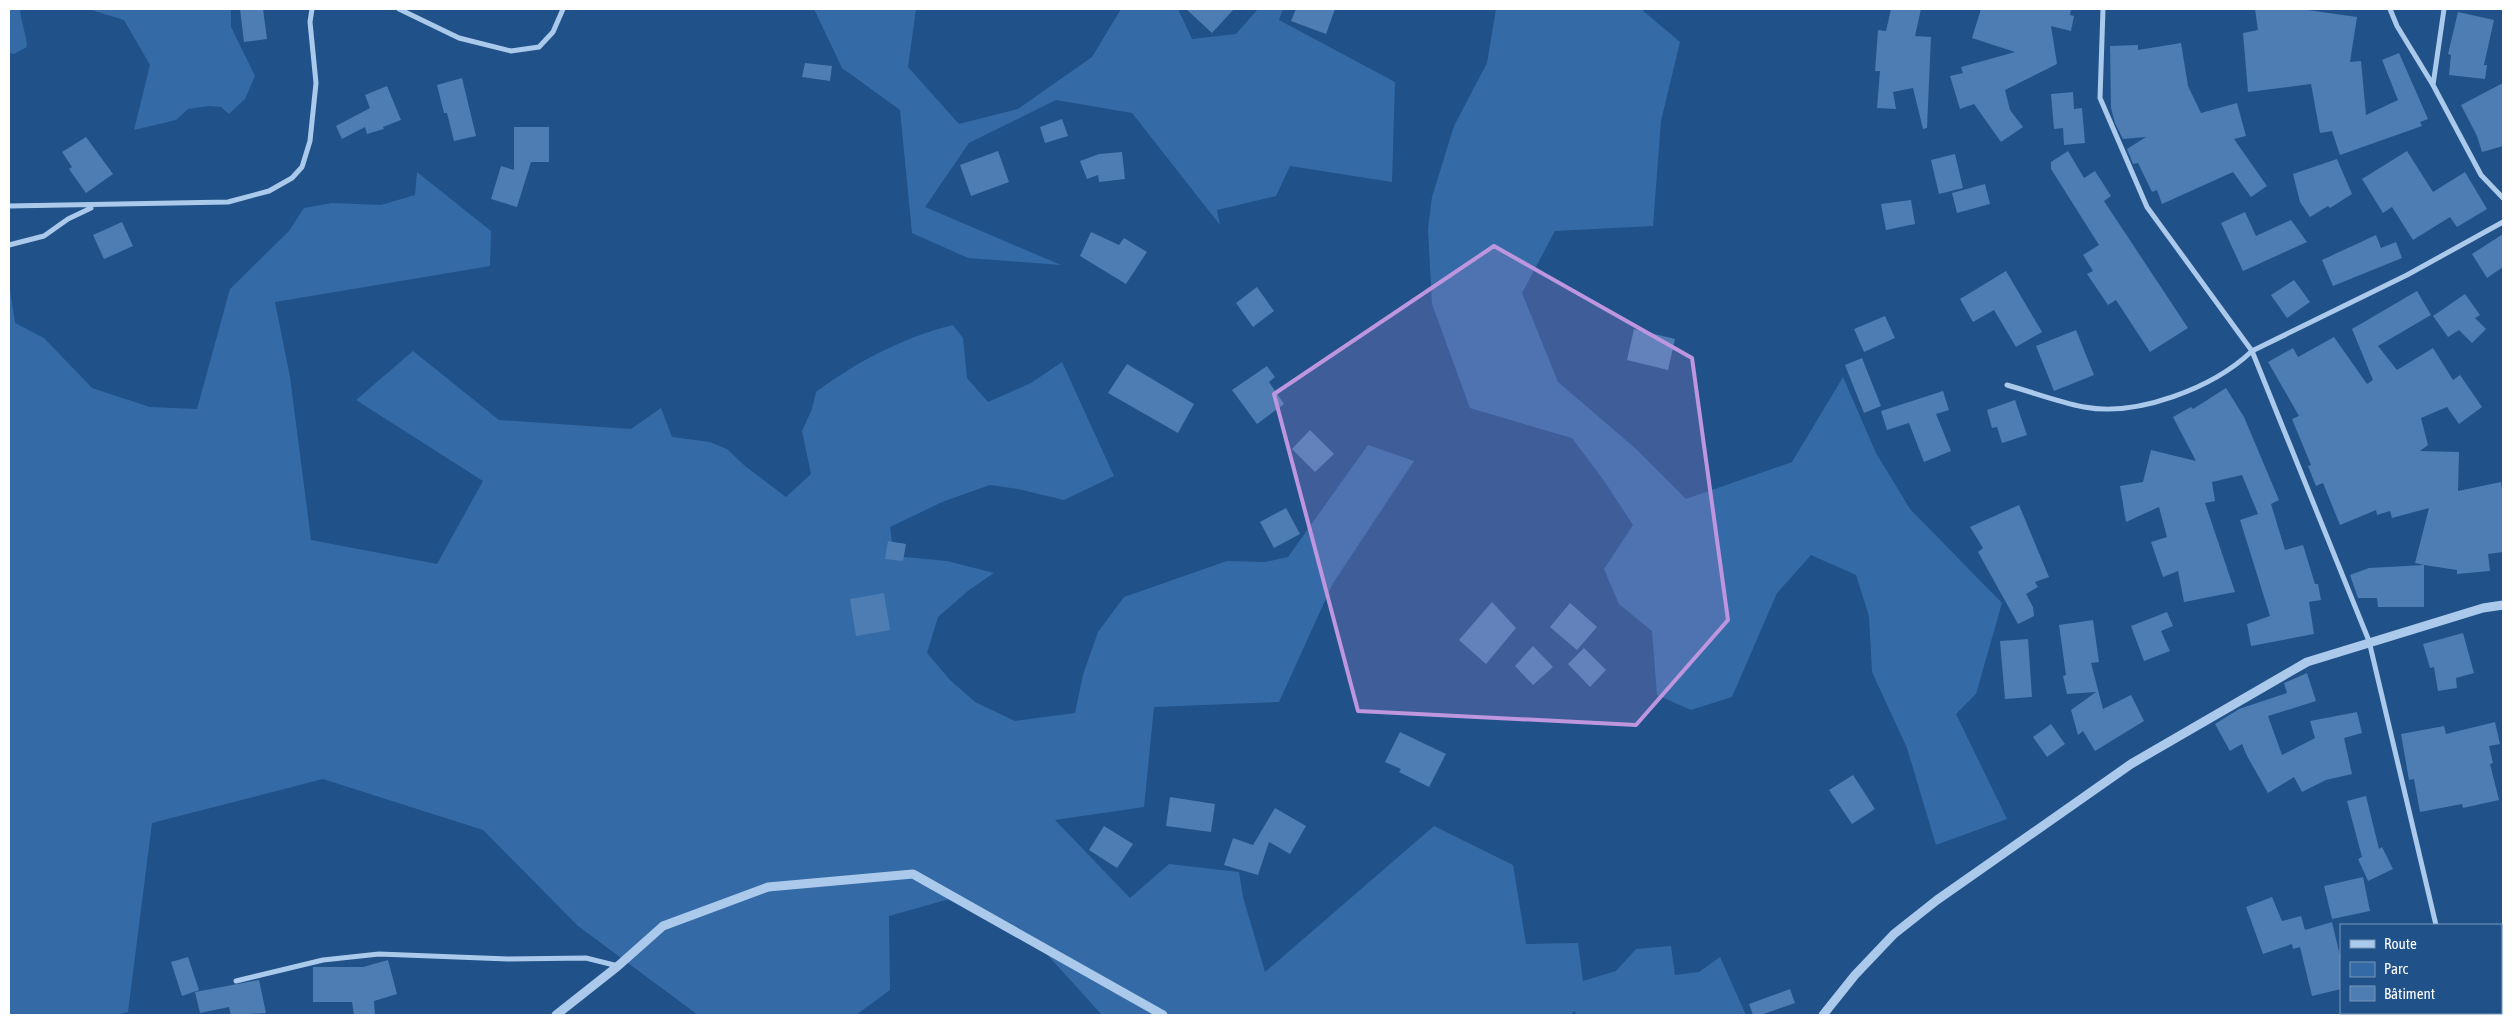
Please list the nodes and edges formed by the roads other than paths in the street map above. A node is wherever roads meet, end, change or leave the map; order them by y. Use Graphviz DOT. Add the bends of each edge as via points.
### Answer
graph roads {
  1 [pos="312,9"];
  2 [pos="398,9"];
  3 [pos="563,9"];
  4 [pos="2103,9"];
  5 [pos="2390,9"];
  6 [pos="2444,9"];
  7 [pos="2433,85"];
  8 [pos="2503,198"];
  9 [pos="9,206"];
  10 [pos="94,206"];
  11 [pos="2503,222"];
  12 [pos="9,245"];
  13 [pos="2252,351"];
  14 [pos="2007,385"];
  15 [pos="2503,605"];
  16 [pos="2369,641"];
  17 [pos="2436,924"];
  18 [pos="618,966"];
  19 [pos="236,981"];
  20 [pos="556,1015"];
  21 [pos="1162,1015"];
  22 [pos="1823,1015"];
  1 -- 10 [label="street" via="310,22 316,83 310,141 302,167 292,178 269,191 228,202"];
  2 -- 3 [label="street" via="459,38 511,51 539,47 553,32"];
  4 -- 13 [label="street" via="2100,98 2147,207"];
  5 -- 7 [label="street"];
  6 -- 7 [label="street"];
  7 -- 8 [label="street" via="2482,175"];
  9 -- 10 [label="street"];
  10 -- 12 [label="street" via="44,236"];
  11 -- 13 [label="street" via="2407,275"];
  13 -- 14 [label="street" via="2190,392 2135,409 2085,407"];
  13 -- 16 [label="street"];
  15 -- 16 [label="street"];
  16 -- 17 [label="street"];
  16 -- 22 [label="street" via="2307,662 2131,764 2049,820 1894,934"];
  18 -- 19 [label="street" via="586,958 508,959 379,954 323,960"];
  18 -- 20 [label="street"];
  18 -- 21 [label="street" via="663,926 768,887 913,874"];
}
